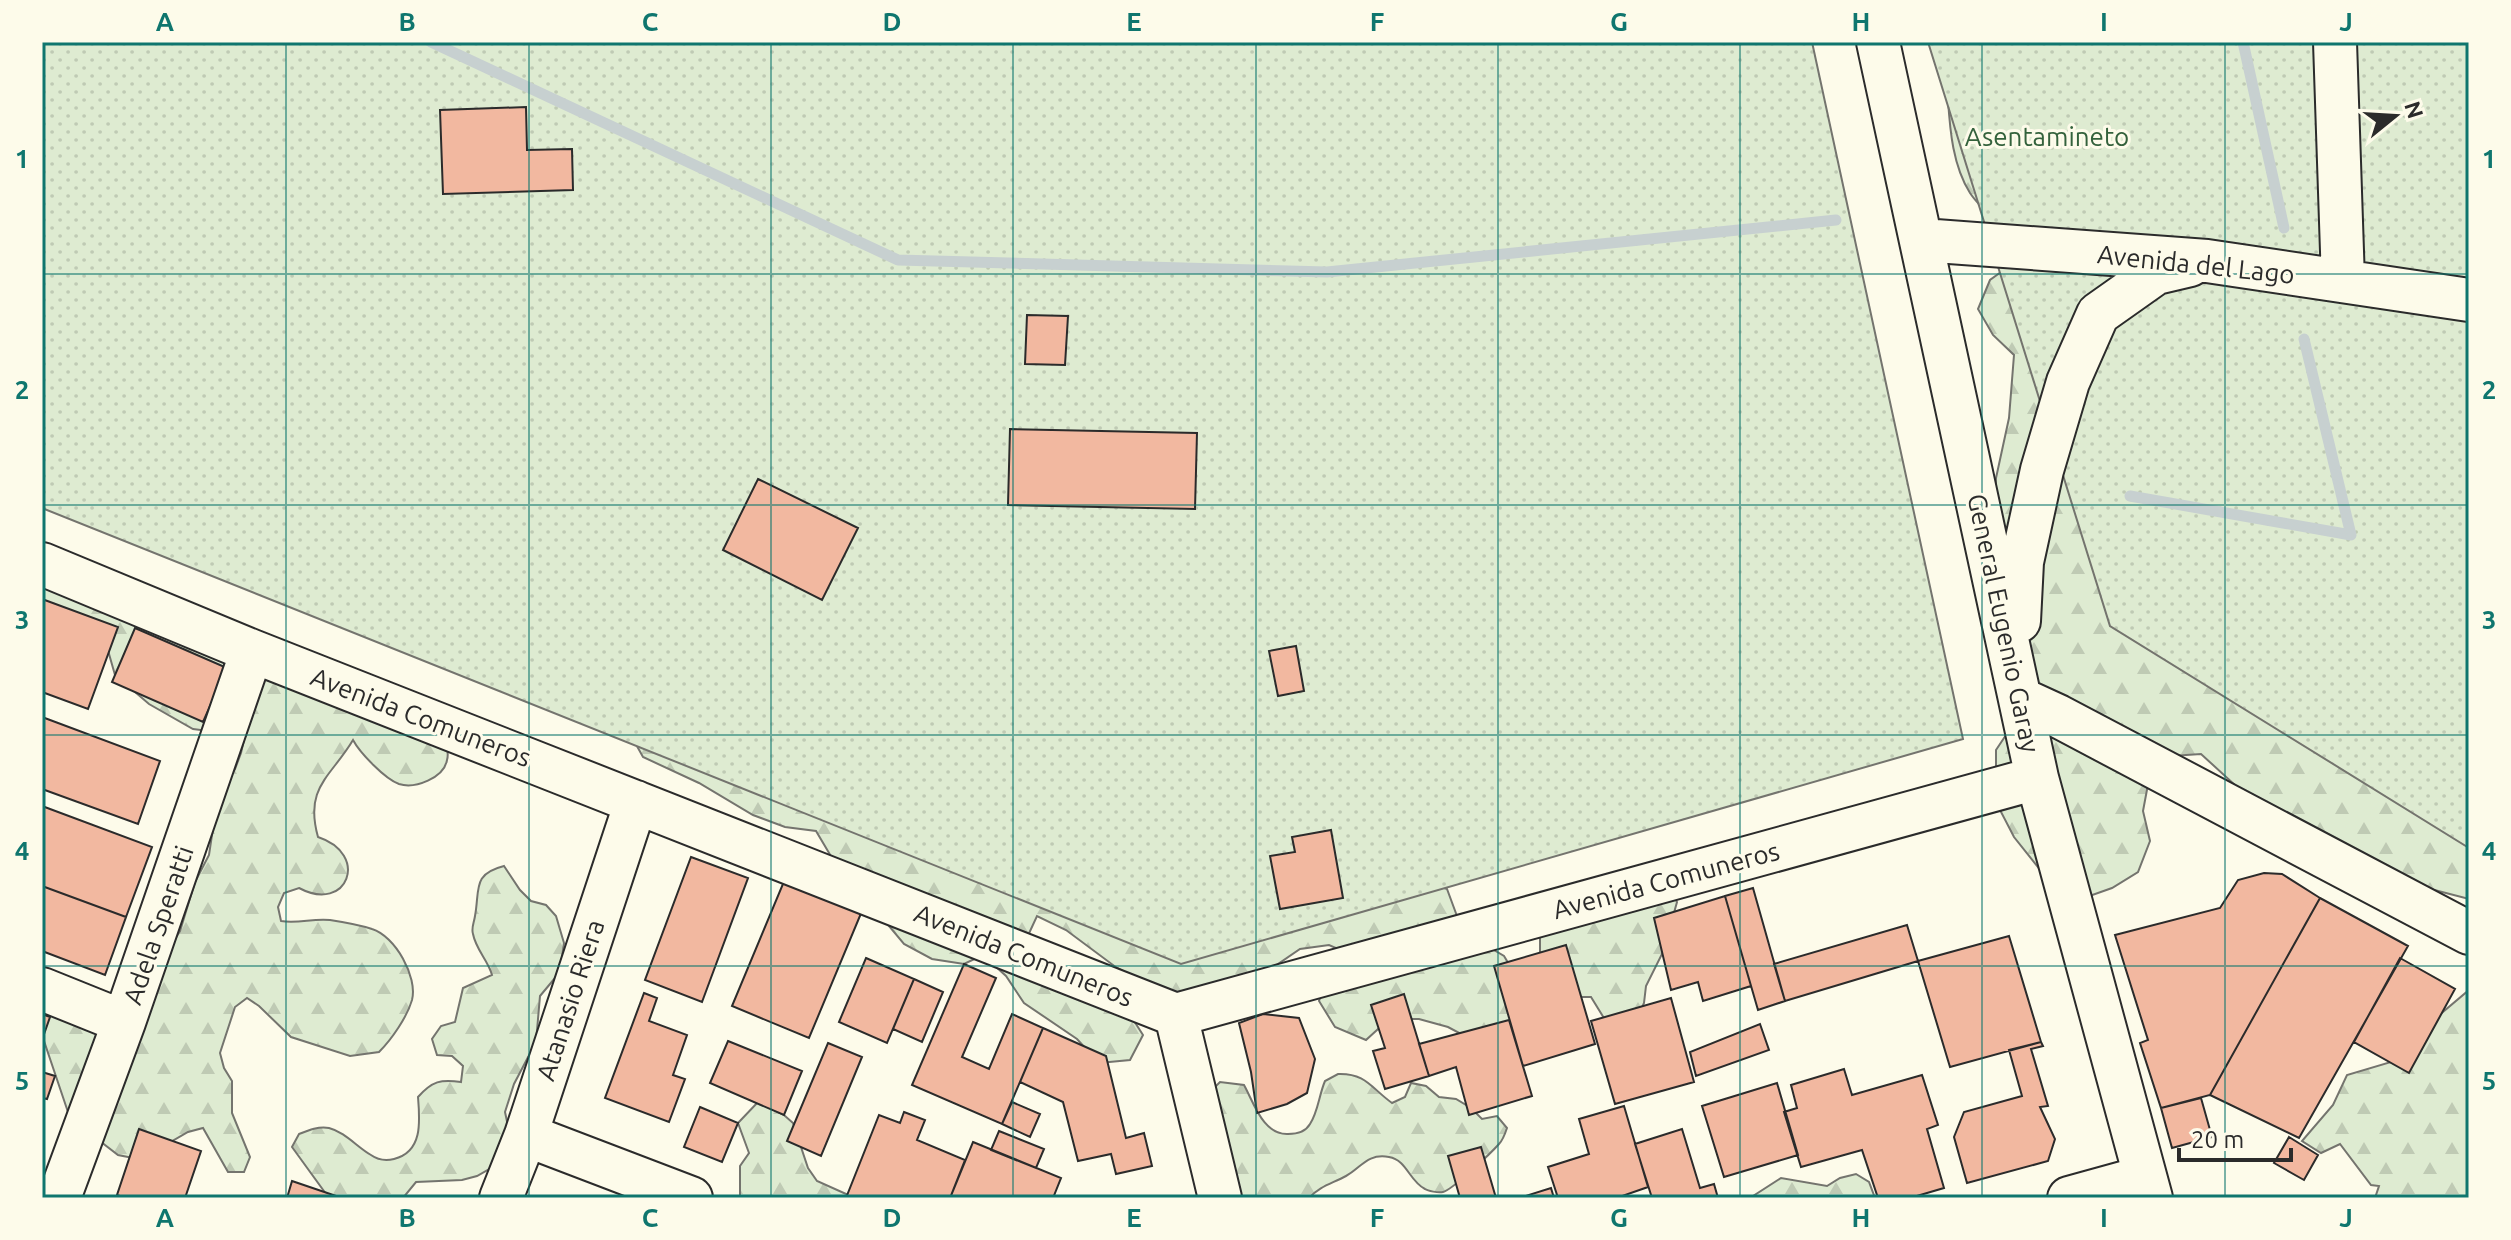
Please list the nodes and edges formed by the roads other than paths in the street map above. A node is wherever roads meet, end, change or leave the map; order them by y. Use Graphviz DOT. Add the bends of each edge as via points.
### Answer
graph roads {
  1 [pos="1878,42"];
  2 [pos="2335,42"];
  3 [pos="1922,240"];
  4 [pos="2207,261"];
  5 [pos="2343,281"];
  6 [pos="2469,300"];
  7 [pos="42,564"];
  8 [pos="252,651"];
  9 [pos="2019,688"];
  10 [pos="2037,778"];
  11 [pos="636,802"];
  12 [pos="2469,933"];
  13 [pos="42,989"];
  14 [pos="1176,1015"];
  15 [pos="124,1022"];
  16 [pos="526,1135"];
  17 [pos="2148,1187"];
  18 [pos="59,1198"];
  19 [pos="501,1198"];
  20 [pos="691,1198"];
  21 [pos="1220,1198"];
  22 [pos="2069,1198"];
  1 -- 3 [label="street, General Eugenio Garay"];
  2 -- 5 [label="street"];
  3 -- 4 [label="street, Avenida del Lago"];
  3 -- 9 [label="street, General Eugenio Garay"];
  4 -- 5 [label="street, Avenida del Lago"];
  4 -- 9 [label="street" via="2156,273 2098,314 2068,382 2022,562"];
  5 -- 6 [label="street, Avenida del Lago"];
  7 -- 8 [label="street, Avenida Comuneros"];
  8 -- 11 [label="street, Avenida Comuneros"];
  8 -- 15 [label="street, Adela Speratti"];
  9 -- 10 [label="street, General Eugenio Garay"];
  9 -- 12 [label="street" via="2058,716"];
  10 -- 14 [label="street, Avenida Comuneros"];
  10 -- 17 [label="street, General Eugenio Garay"];
  11 -- 14 [label="street, Avenida Comuneros"];
  11 -- 16 [label="street, Atanasio Riera"];
  13 -- 15 [label="street"];
  14 -- 21 [label="street"];
  15 -- 18 [label="street, Adela Speratti"];
  16 -- 19 [label="street, Atanasio Riera"];
  16 -- 20 [label="street"];
  17 -- 22 [label="street"];
}
